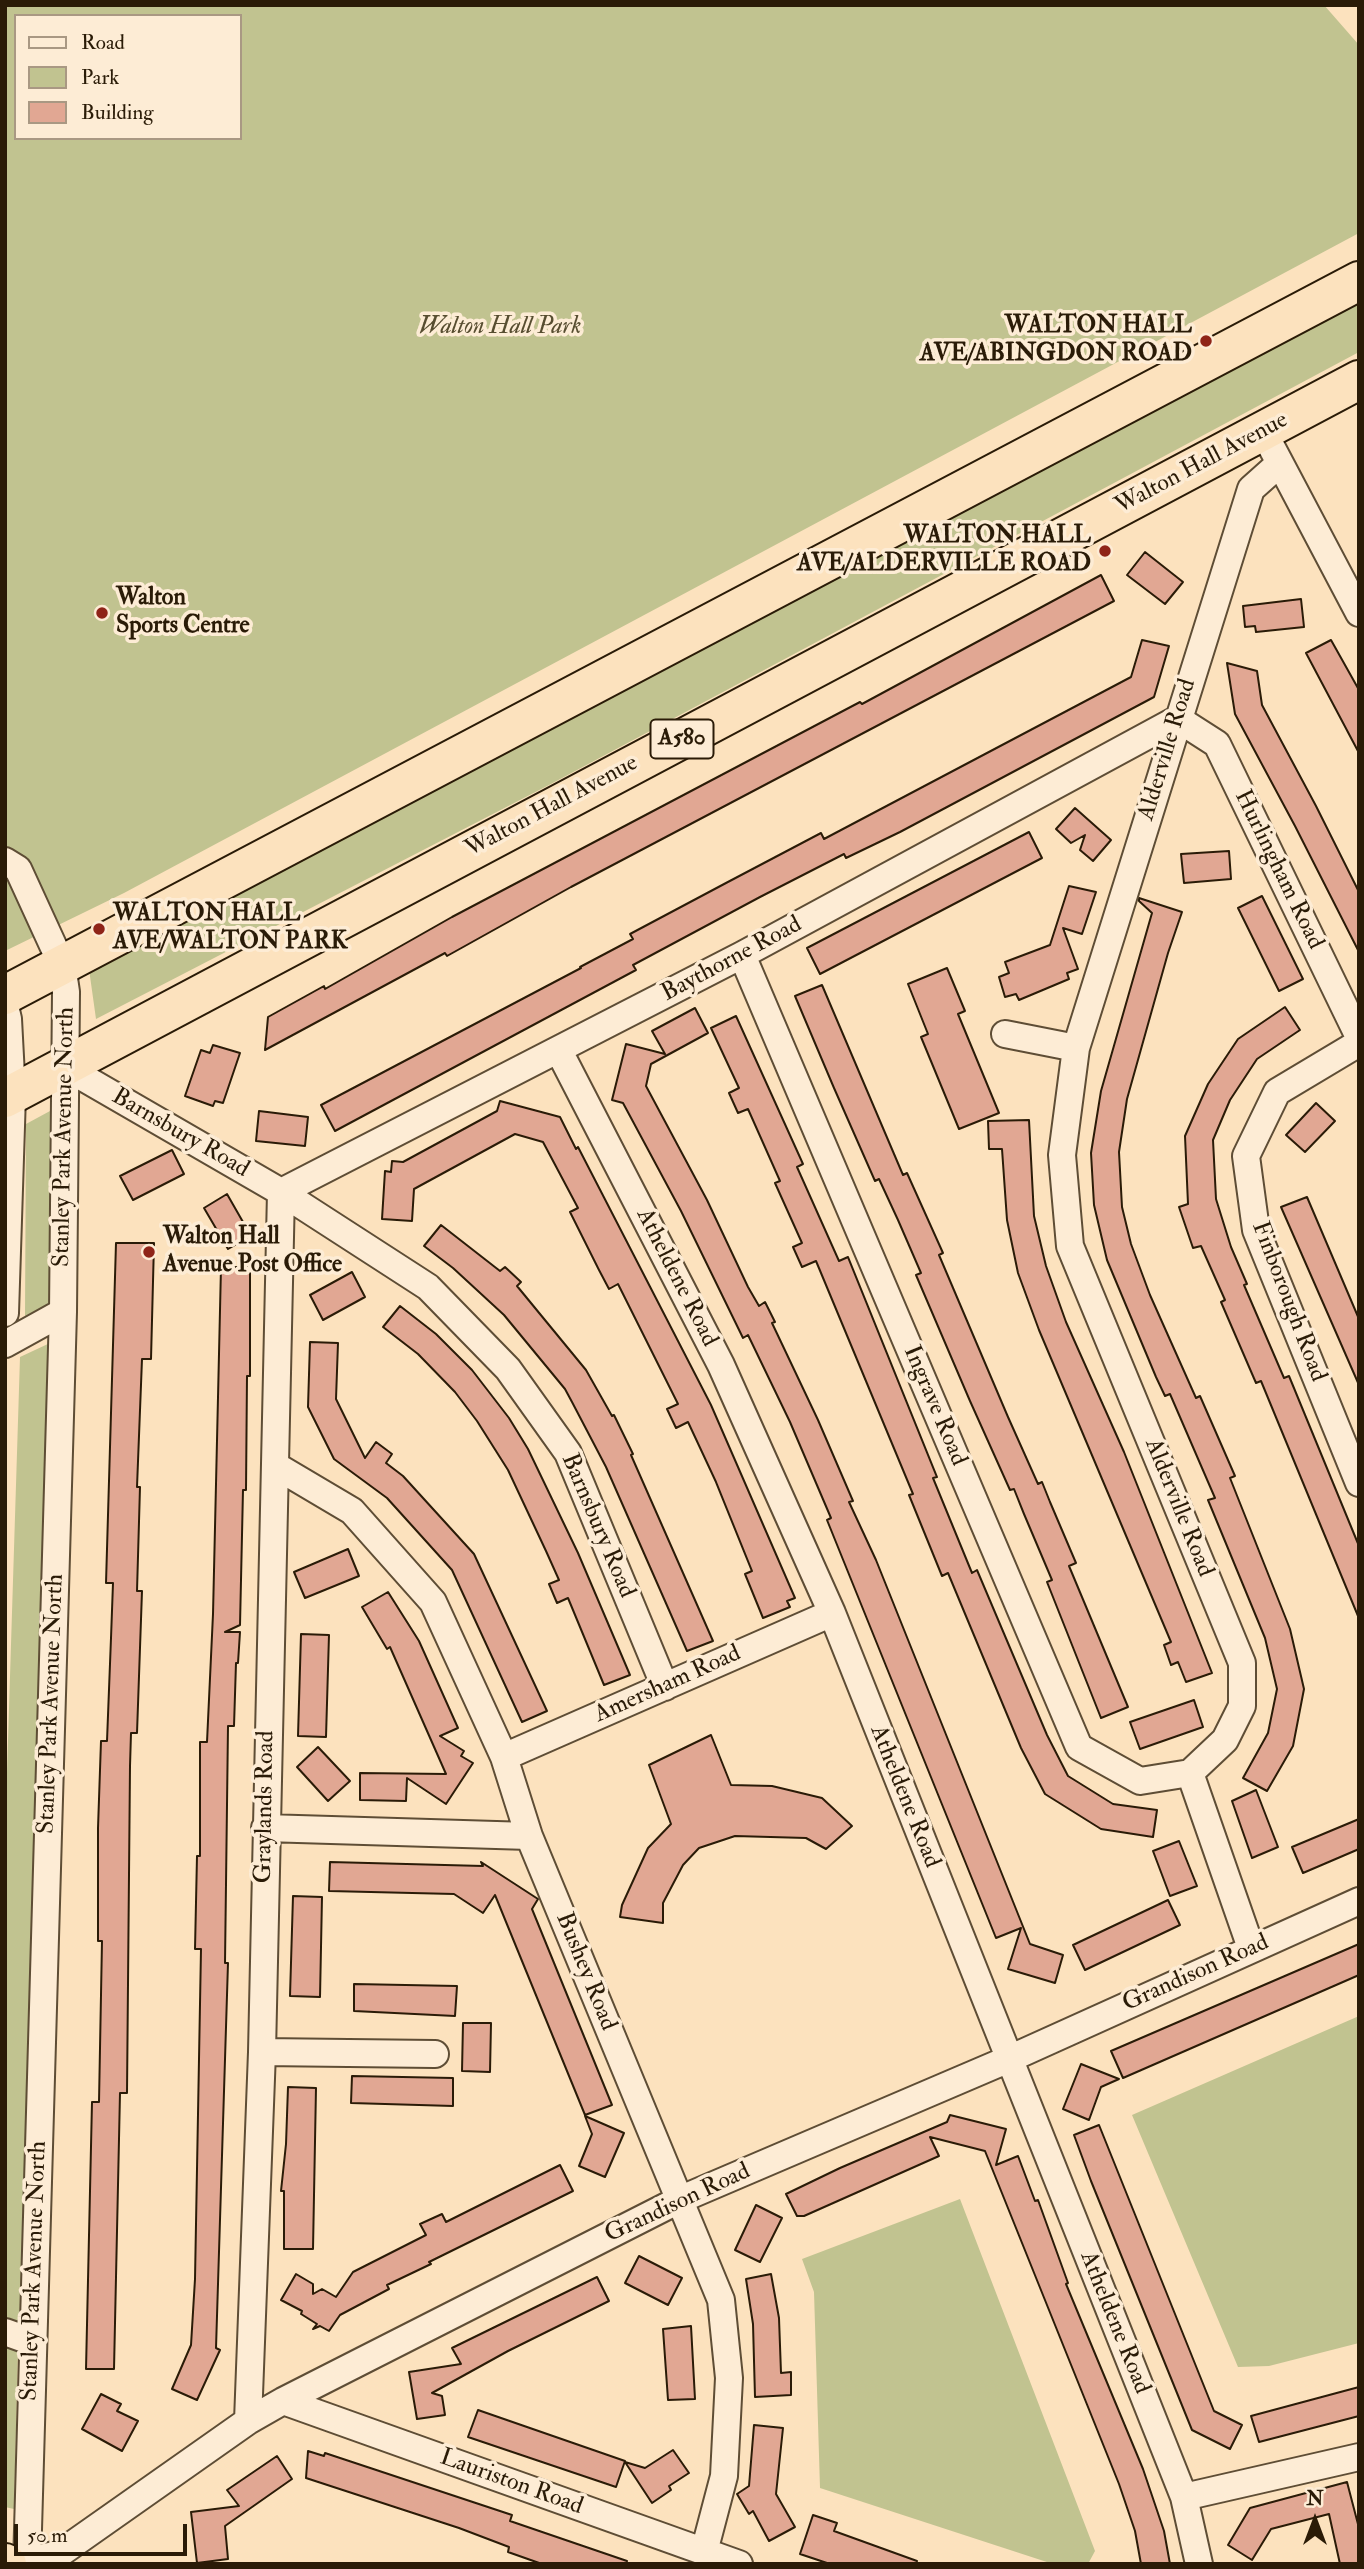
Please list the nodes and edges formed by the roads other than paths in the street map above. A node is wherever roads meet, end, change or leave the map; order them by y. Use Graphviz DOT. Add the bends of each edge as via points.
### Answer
graph roads {
  1 [pos="1359,281"];
  2 [pos="1359,380"];
  3 [pos="1272,447"];
  4 [pos="1359,613"];
  5 [pos="1178,719"];
  6 [pos="5,861"];
  7 [pos="742,955"];
  8 [pos="62,965"];
  9 [pos="5,995"];
  10 [pos="5,1006"];
  11 [pos="1005,1034"];
  12 [pos="1359,1037"];
  13 [pos="1359,1043"];
  14 [pos="1076,1048"];
  15 [pos="559,1051"];
  16 [pos="65,1067"];
  17 [pos="8,1096"];
  18 [pos="281,1192"];
  19 [pos="63,1312"];
  20 [pos="5,1313"];
  21 [pos="5,1344"];
  22 [pos="276,1466"];
  23 [pos="1359,1483"];
  24 [pos="832,1613"];
  25 [pos="665,1687"];
  26 [pos="504,1757"];
  27 [pos="1190,1773"];
  28 [pos="265,1828"];
  29 [pos="529,1836"];
  30 [pos="1359,1901"];
  31 [pos="1251,1948"];
  32 [pos="262,2052"];
  33 [pos="435,2054"];
  34 [pos="1009,2059"];
  35 [pos="679,2200"];
  36 [pos="5,2332"];
  37 [pos="33,2342"];
  38 [pos="283,2402"];
  39 [pos="248,2421"];
  40 [pos="1359,2457"];
  41 [pos="1184,2497"];
  42 [pos="704,2552"];
  43 [pos="17,2563"];
  44 [pos="739,2564"];
  45 [pos="1199,2564"];
  1 -- 8 [label="highway"];
  2 -- 3 [label="highway, Walton Hall Avenue / A580"];
  3 -- 4 [label="street"];
  3 -- 5 [label="street, Alderville Road" via="1251,489"];
  3 -- 16 [label="highway, Walton Hall Avenue / A580"];
  5 -- 7 [label="street, Baythorne Road"];
  5 -- 12 [label="street, Hurlingham Road" via="1217,744"];
  5 -- 14 [label="street, Alderville Road"];
  6 -- 8 [label="street, Stanley Park Avenue North" via="18,869"];
  7 -- 15 [label="street, Baythorne Road"];
  7 -- 27 [label="street, Ingrave Road" via="1079,1747 1140,1781"];
  8 -- 9 [label="highway"];
  8 -- 16 [label="street, Stanley Park Avenue North"];
  10 -- 17 [label="street"];
  11 -- 14 [label="street"];
  13 -- 23 [label="street, Finborough Road" via="1277,1092 1246,1156 1256,1230"];
  14 -- 27 [label="street, Alderville Road" via="1062,1155 1070,1246 1242,1663 1242,1706 1225,1740"];
  15 -- 18 [label="street, Baythorne Road"];
  15 -- 24 [label="street, Atheldene Road" via="721,1366"];
  16 -- 17 [label="highway, Walton Hall Avenue / A580"];
  16 -- 18 [label="street, Barnsbury Road"];
  16 -- 19 [label="street, Stanley Park Avenue North"];
  17 -- 20 [label="street"];
  18 -- 22 [label="street, Graylands Road"];
  18 -- 25 [label="street, Barnsbury Road" via="428,1287 508,1369 568,1453"];
  19 -- 21 [label="street"];
  19 -- 37 [label="street, Stanley Park Avenue North"];
  22 -- 26 [label="street, Bushey Road" via="352,1511 433,1602"];
  22 -- 28 [label="street, Graylands Road"];
  24 -- 25 [label="street, Amersham Road"];
  24 -- 34 [label="street, Atheldene Road"];
  25 -- 26 [label="street, Amersham Road"];
  26 -- 29 [label="street, Bushey Road"];
  27 -- 31 [label="street"];
  28 -- 29 [label="street"];
  28 -- 32 [label="street, Graylands Road"];
  29 -- 35 [label="street, Bushey Road"];
  30 -- 31 [label="street, Grandison Road"];
  31 -- 34 [label="street, Grandison Road"];
  32 -- 33 [label="street"];
  32 -- 39 [label="street, Graylands Road"];
  34 -- 35 [label="street, Grandison Road"];
  34 -- 41 [label="street, Atheldene Road"];
  35 -- 38 [label="street, Grandison Road"];
  35 -- 42 [label="street, Bushey Road" via="721,2300 729,2378 724,2476"];
  36 -- 37 [label="street"];
  37 -- 43 [label="street, Stanley Park Avenue North"];
  38 -- 39 [label="street, Grandison Road"];
  38 -- 42 [label="street, Lauriston Road"];
  39 -- 43 [label="street, Grandison Road" via="59,2554"];
  40 -- 41 [label="street"];
  41 -- 45 [label="street, Atheldene Road"];
  42 -- 44 [label="street, Lauriston Road"];
}
